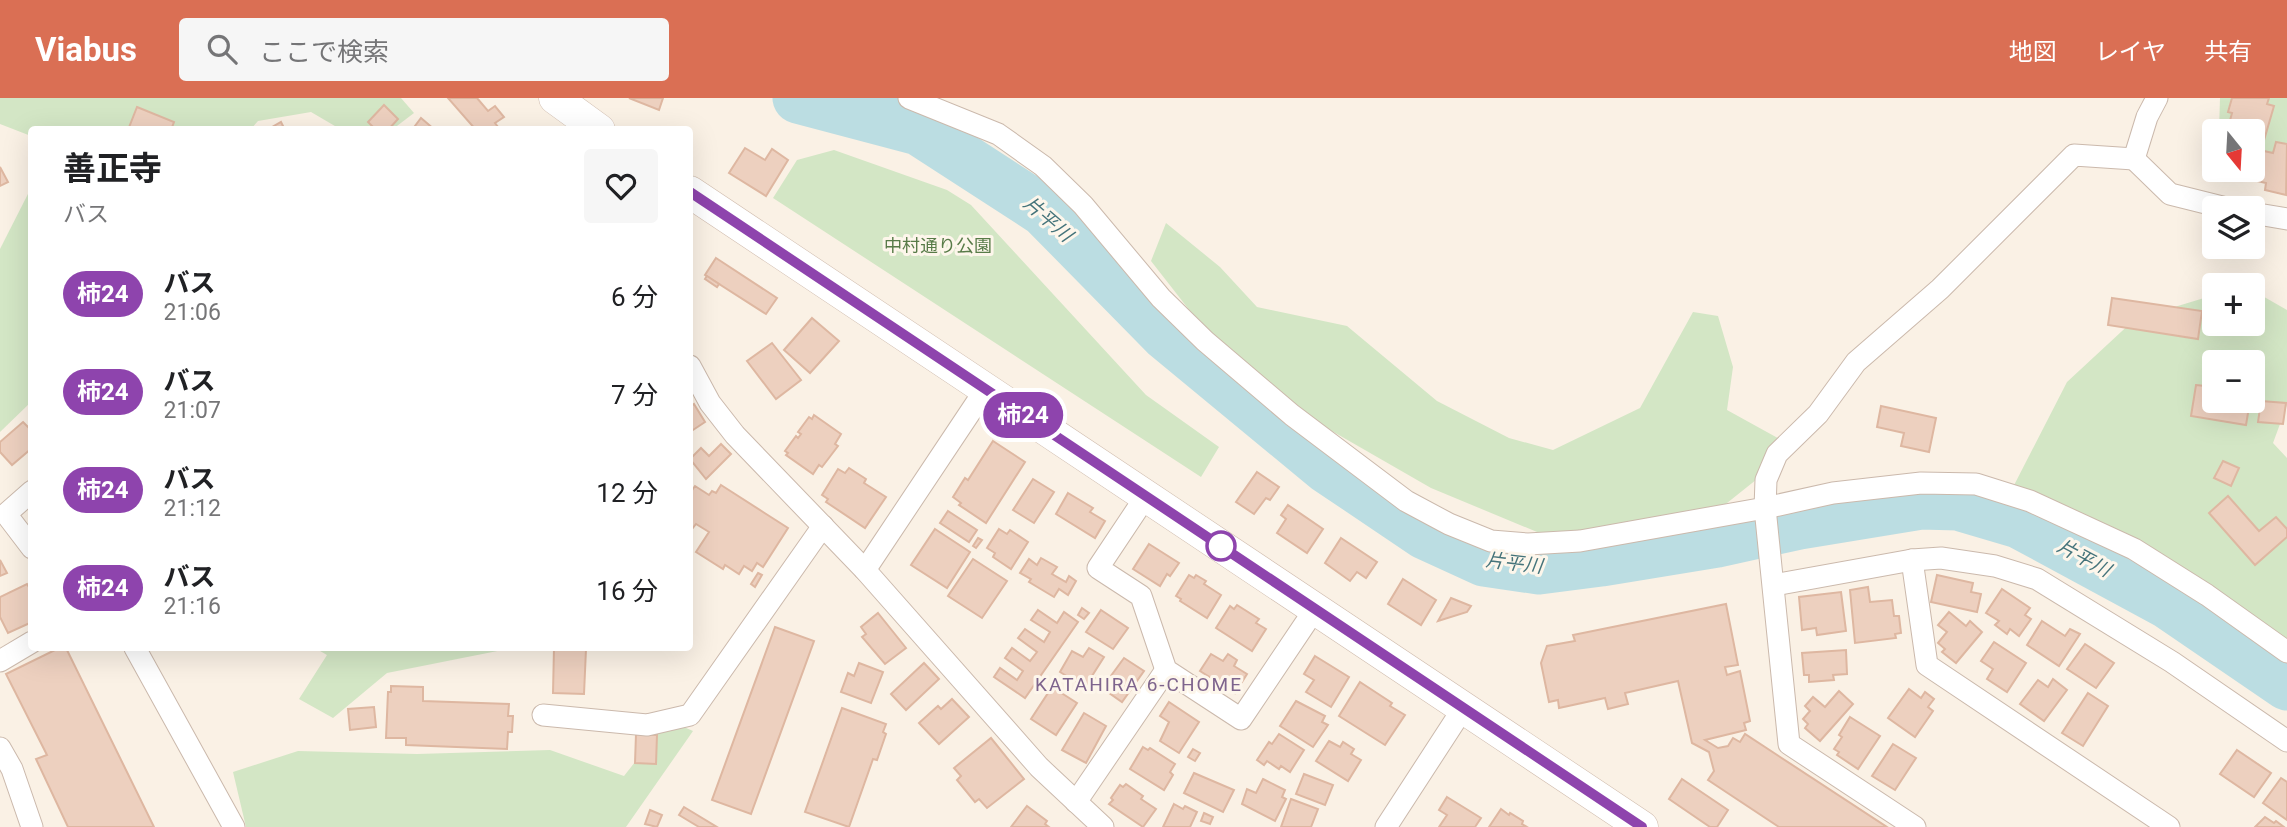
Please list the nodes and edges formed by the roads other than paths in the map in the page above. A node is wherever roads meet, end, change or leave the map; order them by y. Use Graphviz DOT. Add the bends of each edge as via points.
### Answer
graph roads {
  1 [pos="555,98"];
  2 [pos="909,98"];
  3 [pos="2157,98"];
  4 [pos="594,126"];
  5 [pos="2134,159"];
  6 [pos="693,194"];
  7 [pos="2202,202"];
  8 [pos="2265,215"];
  9 [pos="2287,219"];
  10 [pos="693,377"];
  11 [pos="985,390"];
  12 [pos="28,495"];
  13 [pos="1146,496"];
  14 [pos="1766,512"];
  15 [pos="823,526"];
  16 [pos="28,543"];
  17 [pos="1912,560"];
  18 [pos="865,570"];
  19 [pos="1774,585"];
  20 [pos="1315,609"];
  21 [pos="28,644"];
  22 [pos="137,651"];
  23 [pos="2287,652"];
  24 [pos="0,660"];
  25 [pos="1166,670"];
  26 [pos="1464,707"];
  27 [pos="543,715"];
  28 [pos="2287,741"];
  29 [pos="0,748"];
  30 [pos="1076,802"];
  31 [pos="32,827"];
  32 [pos="234,827"];
  33 [pos="1103,827"];
  34 [pos="1386,827"];
  35 [pos="1642,827"];
  36 [pos="1915,827"];
  37 [pos="2169,827"];
  1 -- 4 [label="main road"];
  2 -- 14 [label="street" via="998,134 1043,166 1205,341 1292,415 1406,501 1449,524 1491,541 1528,544 1580,541"];
  3 -- 5 [label="street"];
  5 -- 7 [label="street" via="2170,194"];
  5 -- 14 [label="street" via="2074,155 1940,289 1856,362 1818,414 1777,454 1766,480"];
  6 -- 11 [label="main road"];
  8 -- 9 [label="street"];
  10 -- 15 [label="street" via="735,435"];
  11 -- 13 [label="main road"];
  11 -- 18 [label="street"];
  12 -- 16 [label="street" via="6,514"];
  13 -- 20 [label="main road"];
  13 -- 25 [label="street" via="1098,568 1141,596"];
  14 -- 19 [label="street"];
  14 -- 23 [label="street" via="1833,493 1920,483 1976,484 2030,501 2134,549"];
  15 -- 18 [label="street"];
  15 -- 27 [label="street" via="690,715 647,725"];
  17 -- 19 [label="street"];
  17 -- 28 [label="street" via="1941,558 1995,566 2037,579 2172,662"];
  17 -- 37 [label="street" via="1927,665"];
  18 -- 30 [label="street" via="1039,767"];
  19 -- 36 [label="street" via="1789,744"];
  20 -- 25 [label="street" via="1241,719"];
  20 -- 26 [label="main road"];
  21 -- 24 [label="street"];
  22 -- 32 [label="street"];
  25 -- 30 [label="street"];
  26 -- 34 [label="street"];
  26 -- 35 [label="main road"];
  29 -- 31 [label="street"];
  30 -- 33 [label="street"];
}
